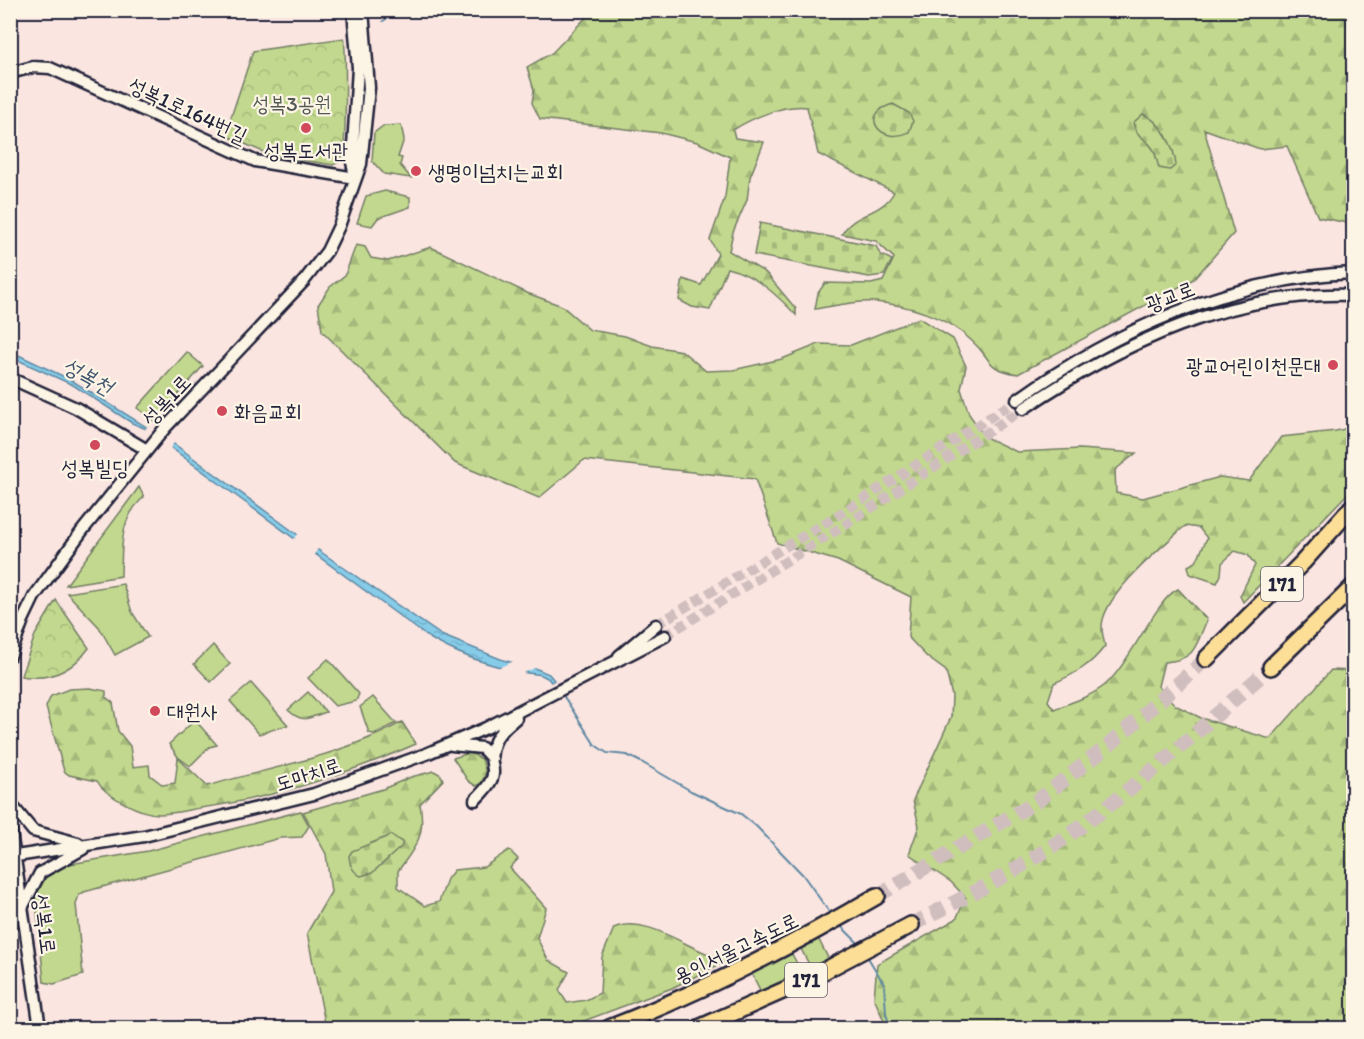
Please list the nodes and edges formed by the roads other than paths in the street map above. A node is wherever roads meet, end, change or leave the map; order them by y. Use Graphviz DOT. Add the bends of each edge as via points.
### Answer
graph roads {
  1 [pos="354,10"];
  2 [pos="363,10"];
  3 [pos="10,73"];
  4 [pos="355,178"];
  5 [pos="1353,273"];
  6 [pos="1353,295"];
  7 [pos="10,378"];
  8 [pos="150,446"];
  9 [pos="1353,505"];
  10 [pos="1353,586"];
  11 [pos="656,625"];
  12 [pos="665,636"];
  13 [pos="10,656"];
  14 [pos="1206,659"];
  15 [pos="1271,667"];
  16 [pos="600,671"];
  17 [pos="523,712"];
  18 [pos="448,745"];
  19 [pos="492,759"];
  20 [pos="475,800"];
  21 [pos="10,803"];
  22 [pos="10,825"];
  23 [pos="90,846"];
  24 [pos="12,856"];
  25 [pos="878,896"];
  26 [pos="23,906"];
  27 [pos="911,925"];
  28 [pos="40,1029"];
  29 [pos="609,1029"];
  30 [pos="699,1029"];
  1 -- 4 [label="main road, 성복1로" via="358,68 352,162"];
  2 -- 4 [label="main road, 성복1로" via="369,88 361,164"];
  3 -- 4 [label="main road, 성복1로164번길" via="33,67 50,68 255,161"];
  4 -- 8 [label="main road, 성복1로" via="339,226 317,265"];
  5 -- 6 [label="main road, 광교로" via="1277,283 1177,313 1115,340 1020,405 1163,330 1249,305"];
  7 -- 8 [label="main road"];
  8 -- 13 [label="main road, 성복1로" via="34,597"];
  9 -- 14 [label="highway, 171" via="1303,562"];
  10 -- 15 [label="highway, 171"];
  11 -- 16 [label="main road"];
  12 -- 16 [label="main road"];
  16 -- 17 [label="main road, 도마치로"];
  17 -- 18 [label="main road, 도마치로"];
  17 -- 19 [label="main road" via="496,740"];
  18 -- 19 [label="main road" via="482,748"];
  18 -- 23 [label="main road, 도마치로" via="314,794"];
  19 -- 20 [label="main road" via="494,777"];
  21 -- 23 [label="main road" via="33,831"];
  22 -- 24 [label="main road, 성복1로"];
  23 -- 24 [label="main road, 도마치로"];
  23 -- 26 [label="main road" via="40,873"];
  24 -- 26 [label="main road, 성복1로"];
  25 -- 29 [label="highway, 용인서울고속도로 / 171" via="788,948"];
  26 -- 28 [label="main road, 성복1로"];
  27 -- 30 [label="highway, 171" via="795,986"];
}
